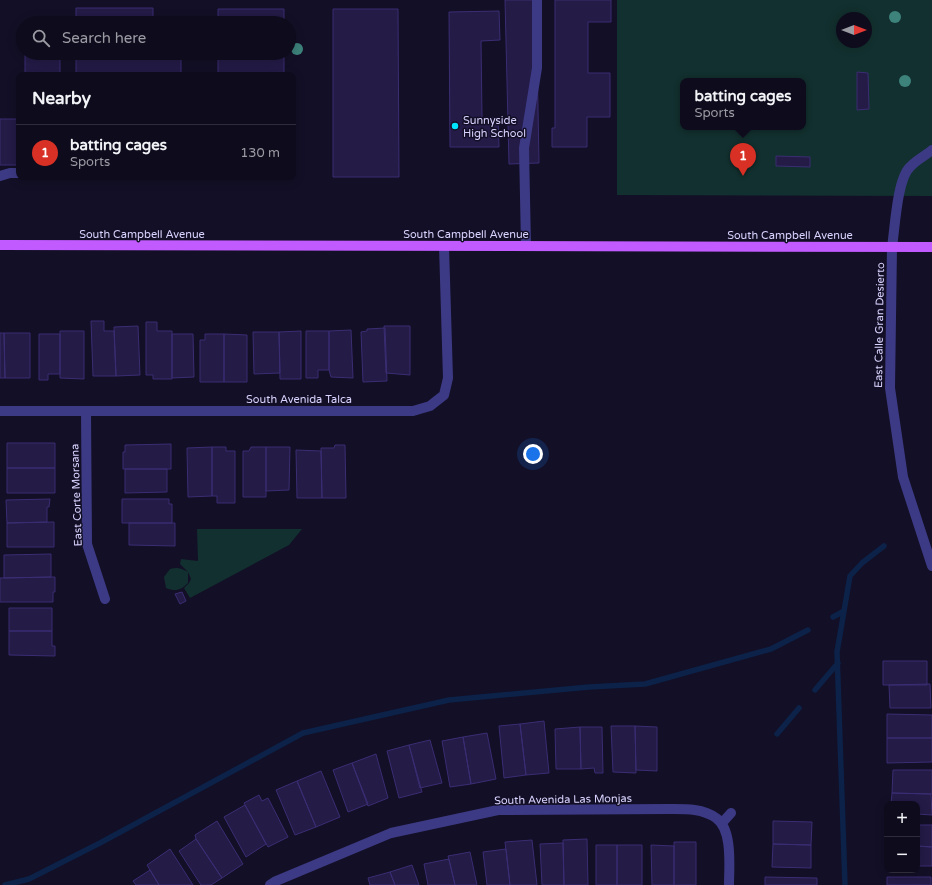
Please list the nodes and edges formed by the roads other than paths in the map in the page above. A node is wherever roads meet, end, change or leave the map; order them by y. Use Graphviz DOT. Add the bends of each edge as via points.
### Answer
graph roads {
  1 [pos="536,0"];
  2 [pos="932,150"];
  3 [pos="16,173"];
  4 [pos="0,176"];
  5 [pos="0,245"];
  6 [pos="444,246"];
  7 [pos="526,246"];
  8 [pos="892,247"];
  9 [pos="932,247"];
  10 [pos="0,411"];
  11 [pos="86,411"];
  12 [pos="932,566"];
  13 [pos="105,599"];
  14 [pos="732,813"];
  15 [pos="722,823"];
  16 [pos="270,885"];
  17 [pos="729,885"];
  1 -- 7 [label="street" via="537,68 524,148"];
  2 -- 8 [label="street, East Calle Gran Desierto" via="909,167 904,175 899,191"];
  3 -- 4 [label="street"];
  5 -- 6 [label="main road, South Campbell Avenue"];
  6 -- 7 [label="main road, South Campbell Avenue"];
  6 -- 11 [label="street, South Avenida Talca" via="448,378 444,395 430,406 413,411"];
  7 -- 8 [label="main road, South Campbell Avenue"];
  8 -- 9 [label="main road, South Campbell Avenue"];
  8 -- 12 [label="street, East Calle Gran Desierto" via="890,388 903,477"];
  10 -- 11 [label="street, South Avenida Talca"];
  11 -- 13 [label="street, East Corte Morsana" via="87,544"];
  14 -- 15 [label="street"];
  15 -- 16 [label="street, South Avenida Las Monjas" via="708,814 690,809 498,810 391,833"];
  15 -- 17 [label="street" via="728,843"];
}
